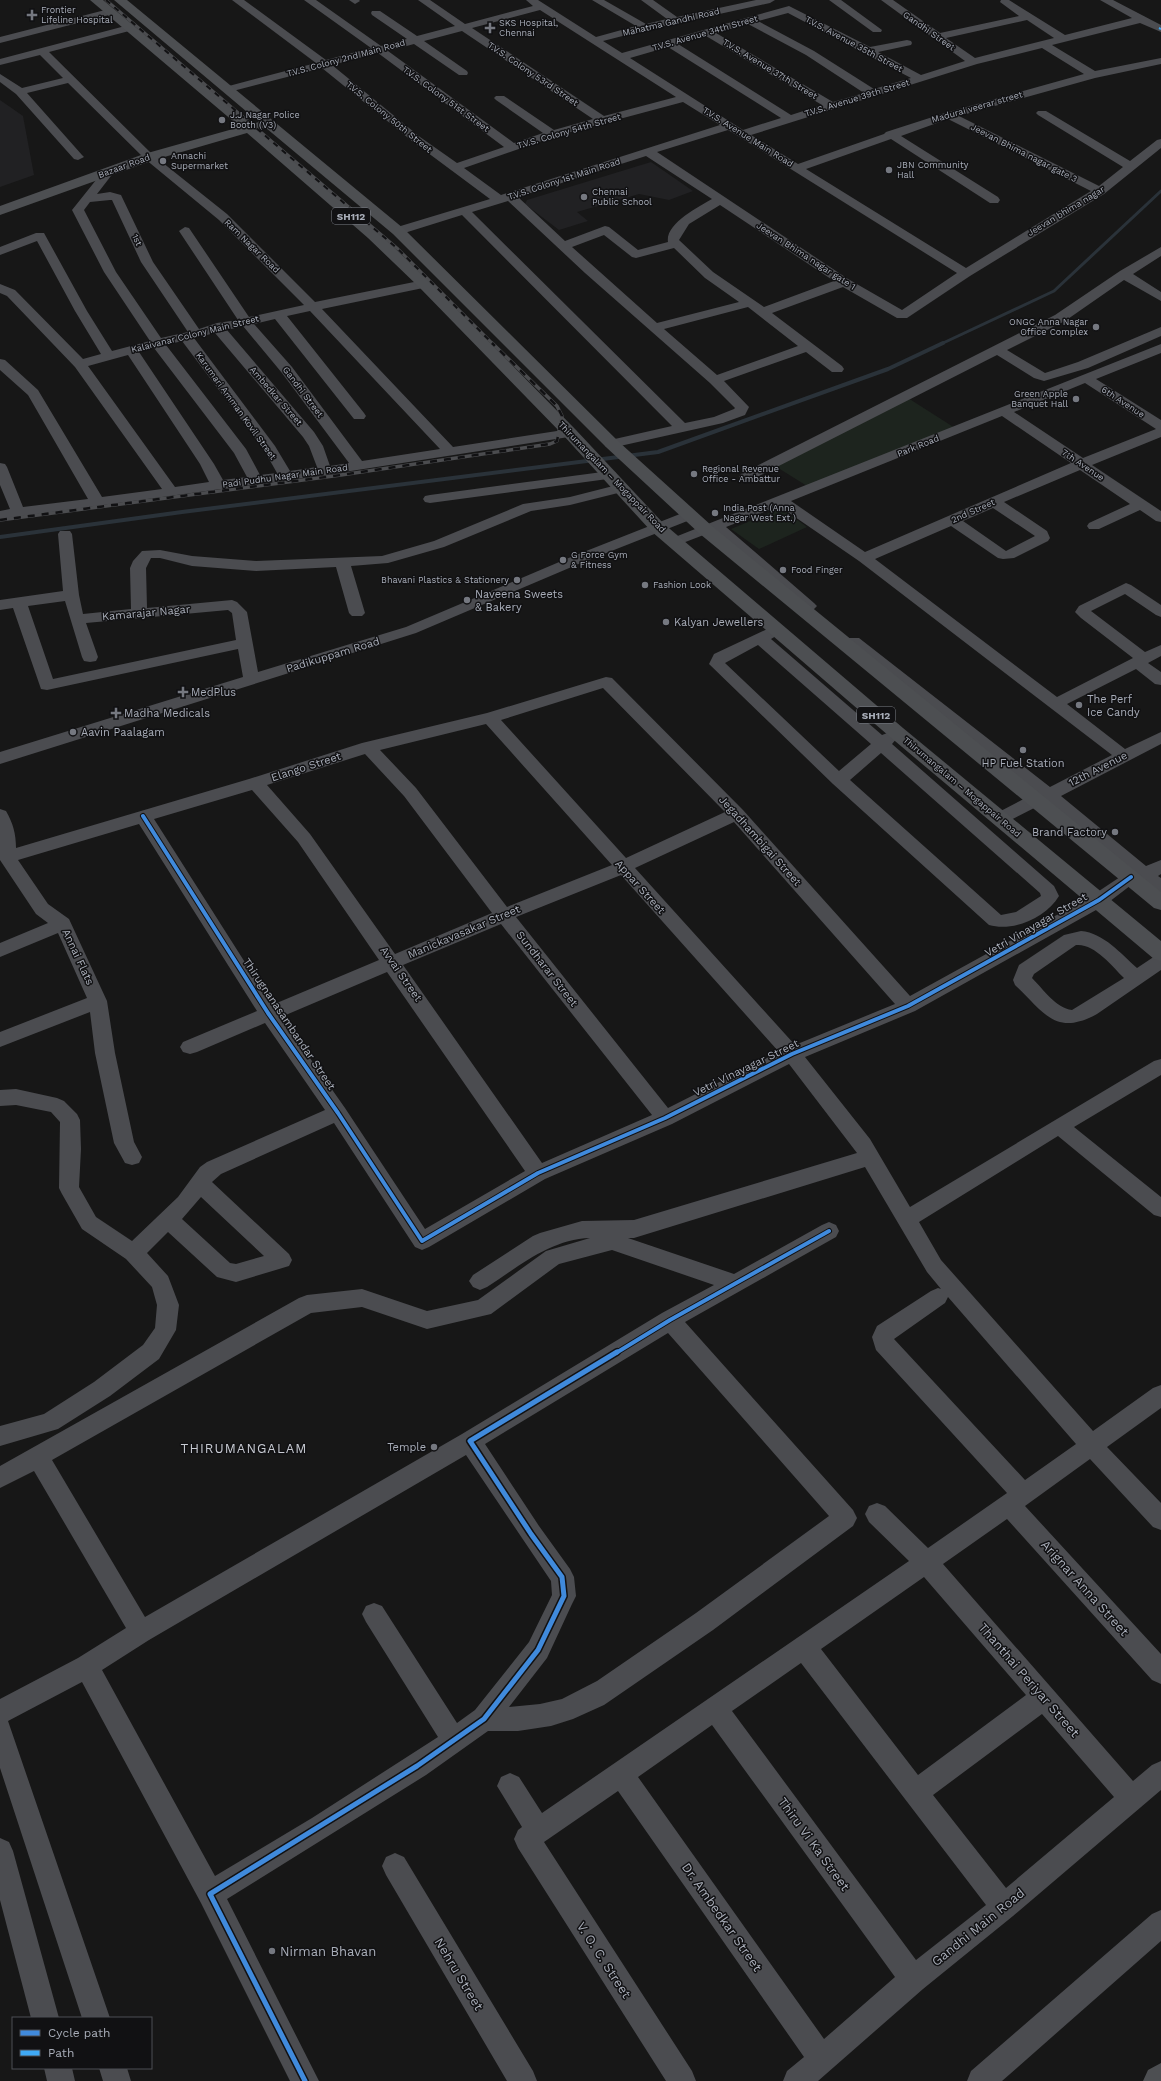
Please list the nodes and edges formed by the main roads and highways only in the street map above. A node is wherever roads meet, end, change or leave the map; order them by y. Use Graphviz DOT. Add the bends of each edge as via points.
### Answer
graph roads {
  1 [pos="96,0"];
  2 [pos="120,0"];
  3 [pos="270,122"];
  4 [pos="250,128"];
  5 [pos="0,211"];
  6 [pos="1161,903"];
  7 [pos="1161,953"];
  1 -- 4 [label="main road, Thirumangalam – Mogappair Road / SH112"];
  2 -- 3 [label="main road, Thirumangalam – Mogappair Road / SH112"];
  3 -- 4 [label="main road, Bazaar Road"];
  3 -- 6 [label="main road, Thirumangalam – Mogappair Road / SH112" via="398,231 612,445 690,515 711,528 1138,876"];
  4 -- 5 [label="main road, Bazaar Road" via="148,156"];
  4 -- 7 [label="main road, Thirumangalam – Mogappair Road / SH112" via="373,235 424,284 658,527 768,634 896,732"];
}
